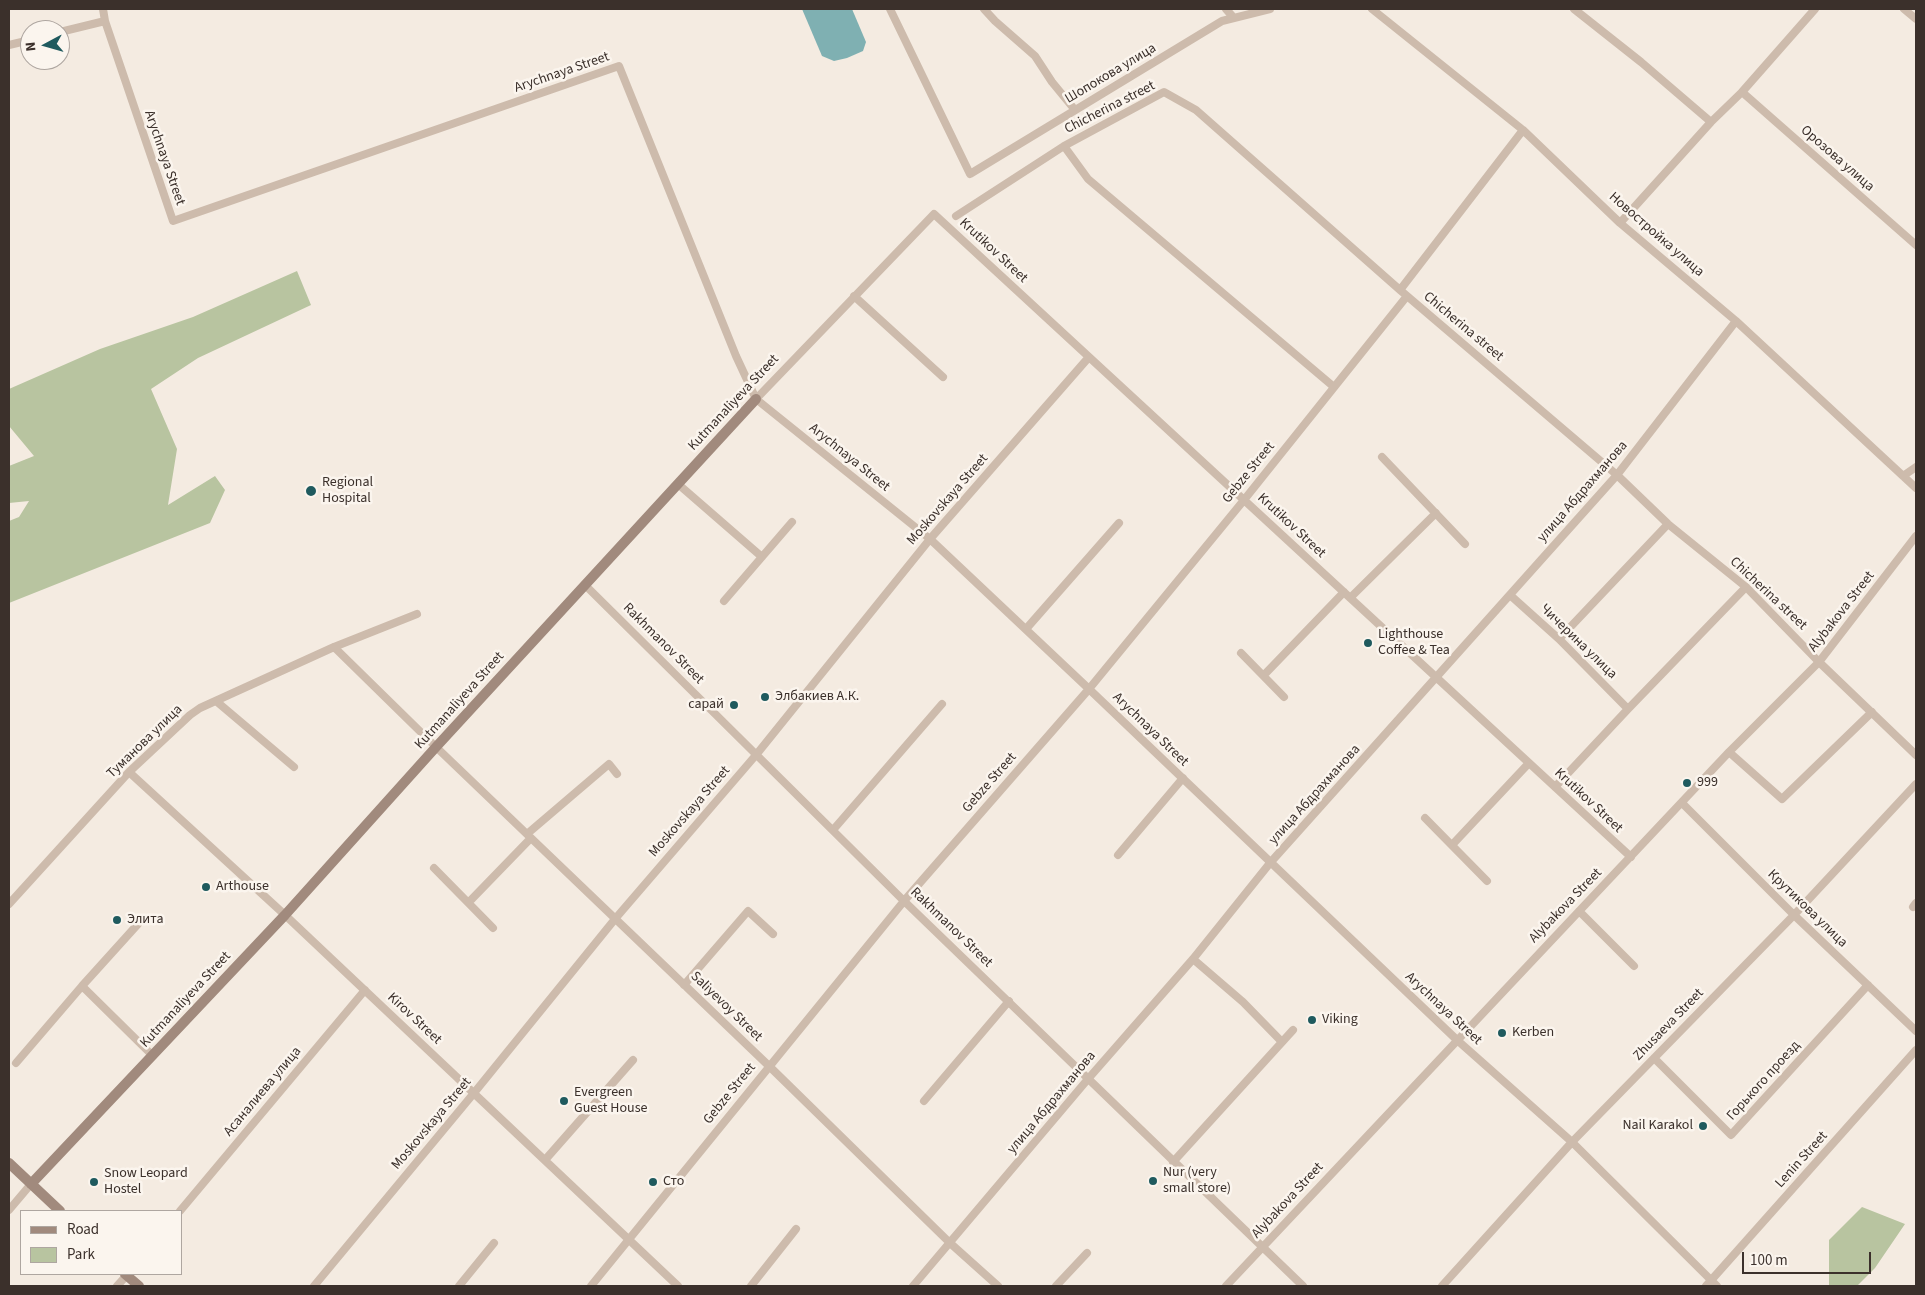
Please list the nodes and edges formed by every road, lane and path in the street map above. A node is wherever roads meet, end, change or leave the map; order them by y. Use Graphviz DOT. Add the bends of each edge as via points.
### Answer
graph roads {
  1 [pos="103,9"];
  2 [pos="890,9"];
  3 [pos="984,9"];
  4 [pos="1226,9"];
  5 [pos="1270,9"];
  6 [pos="1372,9"];
  7 [pos="1574,9"];
  8 [pos="1815,9"];
  9 [pos="1904,9"];
  10 [pos="1233,17"];
  11 [pos="1916,19"];
  12 [pos="105,21"];
  13 [pos="70,30"];
  14 [pos="1742,92"];
  15 [pos="1075,110"];
  16 [pos="1711,122"];
  17 [pos="1523,130"];
  18 [pos="1064,146"];
  19 [pos="934,214"];
  20 [pos="956,216"];
  21 [pos="1620,223"];
  22 [pos="1916,245"];
  23 [pos="1400,290"];
  24 [pos="854,296"];
  25 [pos="1407,296"];
  26 [pos="1736,321"];
  27 [pos="1090,357"];
  28 [pos="942,377"];
  29 [pos="1334,387"];
  30 [pos="756,399"];
  31 [pos="1382,457"];
  32 [pos="1916,467"];
  33 [pos="1617,475"];
  34 [pos="1903,476"];
  35 [pos="678,484"];
  36 [pos="1916,488"];
  37 [pos="1244,500"];
  38 [pos="1436,513"];
  39 [pos="792,522"];
  40 [pos="1119,523"];
  41 [pos="1668,524"];
  42 [pos="1916,536"];
  43 [pos="930,539"];
  44 [pos="1465,544"];
  45 [pos="762,557"];
  46 [pos="585,585"];
  47 [pos="1746,587"];
  48 [pos="1347,595"];
  49 [pos="1510,595"];
  50 [pos="724,601"];
  51 [pos="417,614"];
  52 [pos="1026,629"];
  53 [pos="1559,638"];
  54 [pos="334,647"];
  55 [pos="1241,653"];
  56 [pos="1819,662"];
  57 [pos="1264,675"];
  58 [pos="1436,677"];
  59 [pos="1089,688"];
  60 [pos="1284,697"];
  61 [pos="216,701"];
  62 [pos="942,704"];
  63 [pos="1628,709"];
  64 [pos="1872,712"];
  65 [pos="436,747"];
  66 [pos="1729,752"];
  67 [pos="756,755"];
  68 [pos="1916,755"];
  69 [pos="1529,763"];
  70 [pos="294,767"];
  71 [pos="129,772"];
  72 [pos="617,774"];
  73 [pos="1183,778"];
  74 [pos="1916,784"];
  75 [pos="1555,787"];
  76 [pos="1682,803"];
  77 [pos="1425,818"];
  78 [pos="833,830"];
  79 [pos="529,836"];
  80 [pos="1452,845"];
  81 [pos="1118,856"];
  82 [pos="1631,857"];
  83 [pos="1270,863"];
  84 [pos="434,868"];
  85 [pos="1487,881"];
  86 [pos="904,901"];
  87 [pos="469,902"];
  88 [pos="9,904"];
  89 [pos="1579,911"];
  90 [pos="285,915"];
  91 [pos="1794,915"];
  92 [pos="615,918"];
  93 [pos="138,924"];
  94 [pos="493,928"];
  95 [pos="773,934"];
  96 [pos="1194,959"];
  97 [pos="1634,966"];
  98 [pos="684,985"];
  99 [pos="1868,985"];
  100 [pos="82,986"];
  101 [pos="364,990"];
  102 [pos="1009,1001"];
  103 [pos="1293,1030"];
  104 [pos="1916,1031"];
  105 [pos="1457,1040"];
  106 [pos="1282,1042"];
  107 [pos="1916,1050"];
  108 [pos="153,1056"];
  109 [pos="1654,1058"];
  110 [pos="633,1060"];
  111 [pos="16,1063"];
  112 [pos="769,1066"];
  113 [pos="1088,1079"];
  114 [pos="474,1094"];
  115 [pos="924,1101"];
  116 [pos="1572,1142"];
  117 [pos="545,1160"];
  118 [pos="1173,1162"];
  119 [pos="9,1163"];
  120 [pos="32,1184"];
  121 [pos="9,1210"];
  122 [pos="59,1210"];
  123 [pos="181,1210"];
  124 [pos="796,1229"];
  125 [pos="628,1239"];
  126 [pos="494,1243"];
  127 [pos="950,1243"];
  128 [pos="1262,1247"];
  129 [pos="1087,1252"];
  130 [pos="125,1275"];
  131 [pos="127,1275"];
  132 [pos="1708,1283"];
  133 [pos="117,1286"];
  134 [pos="139,1286"];
  135 [pos="314,1286"];
  136 [pos="459,1286"];
  137 [pos="591,1286"];
  138 [pos="678,1286"];
  139 [pos="751,1286"];
  140 [pos="913,1286"];
  141 [pos="998,1286"];
  142 [pos="1056,1286"];
  143 [pos="1226,1286"];
  144 [pos="1303,1286"];
  145 [pos="1442,1286"];
  146 [pos="1718,1286"];
  1 -- 12 [label="street"];
  2 -- 15 [label="street, Шопокова улица" via="970,174"];
  3 -- 15 [label="street" via="1035,56"];
  4 -- 10 [label="street"];
  5 -- 10 [label="street, Шопокова улица"];
  6 -- 17 [label="street, Новостройка улица"];
  7 -- 16 [label="street"];
  8 -- 14 [label="street"];
  9 -- 11 [label="street"];
  10 -- 15 [label="street, Шопокова улица"];
  12 -- 13 [label="street"];
  12 -- 30 [label="street, Arychnaya Street" via="172,221 619,66"];
  14 -- 16 [label="street"];
  14 -- 22 [label="street, Орозова улица"];
  16 -- 21 [label="street"];
  17 -- 21 [label="street, Новостройка улица"];
  17 -- 23 [label="street"];
  18 -- 20 [label="street, Chicherina street"];
  18 -- 23 [label="street, Chicherina street" via="1164,92 1196,110"];
  18 -- 29 [label="street" via="1098,188"];
  19 -- 24 [label="street, Kutmanaliyeva Street"];
  19 -- 27 [label="street, Krutikov Street"];
  21 -- 26 [label="street, Новостройка улица"];
  23 -- 25 [label="street, Chicherina street"];
  24 -- 28 [label="street"];
  24 -- 30 [label="street, Kutmanaliyeva Street"];
  25 -- 29 [label="street, Gebze Street"];
  25 -- 33 [label="street, Chicherina street"];
  26 -- 33 [label="street, улица Абдрахманова"];
  26 -- 34 [label="street, Новостройка улица"];
  27 -- 37 [label="street, Krutikov Street"];
  27 -- 43 [label="street, Moskovskaya Street"];
  29 -- 37 [label="street, Gebze Street"];
  30 -- 35 [label="street, Kutmanaliyeva Street"];
  30 -- 43 [label="street, Arychnaya Street"];
  31 -- 38 [label="street"];
  32 -- 34 [label="street"];
  33 -- 41 [label="street, Chicherina street"];
  33 -- 49 [label="street, улица Абдрахманова"];
  34 -- 36 [label="street, Новостройка улица"];
  35 -- 45 [label="street"];
  35 -- 46 [label="street, Kutmanaliyeva Street"];
  37 -- 48 [label="street, Krutikov Street"];
  37 -- 59 [label="street, Gebze Street"];
  38 -- 44 [label="street"];
  38 -- 48 [label="street"];
  39 -- 45 [label="street"];
  40 -- 52 [label="street"];
  41 -- 47 [label="street, Chicherina street"];
  41 -- 53 [label="street"];
  42 -- 56 [label="street, Alybakova Street"];
  43 -- 52 [label="street, Arychnaya Street"];
  43 -- 67 [label="street, Moskovskaya Street"];
  45 -- 50 [label="street"];
  46 -- 65 [label="street, Kutmanaliyeva Street"];
  46 -- 67 [label="street, Rakhmanov Street"];
  47 -- 56 [label="street, Chicherina street"];
  47 -- 63 [label="street"];
  48 -- 57 [label="street"];
  48 -- 58 [label="street, Krutikov Street"];
  49 -- 53 [label="street, Чичерина улица"];
  49 -- 58 [label="street, улица Абдрахманова"];
  51 -- 54 [label="street, Туманова улица"];
  52 -- 59 [label="street, Arychnaya Street"];
  53 -- 63 [label="street, Чичерина улица"];
  54 -- 61 [label="street, Туманова улица"];
  54 -- 65 [label="street, Saliyevoy Street"];
  55 -- 57 [label="street"];
  56 -- 64 [label="street, Chicherina street"];
  56 -- 66 [label="street, Alybakova Street"];
  57 -- 60 [label="street"];
  58 -- 69 [label="street, Krutikov Street"];
  58 -- 83 [label="street, улица Абдрахманова"];
  59 -- 73 [label="street, Arychnaya Street"];
  59 -- 86 [label="street, Gebze Street"];
  61 -- 70 [label="street"];
  61 -- 71 [label="street, Туманова улица" via="190,715"];
  62 -- 78 [label="street"];
  63 -- 75 [label="street"];
  64 -- 66 [label="street" via="1782,799"];
  64 -- 68 [label="street, Chicherina street"];
  65 -- 79 [label="street, Saliyevoy Street"];
  65 -- 90 [label="street, Kutmanaliyeva Street"];
  66 -- 76 [label="street, Alybakova Street"];
  67 -- 78 [label="street, Rakhmanov Street"];
  67 -- 92 [label="street, Moskovskaya Street"];
  69 -- 75 [label="street, Krutikov Street"];
  69 -- 80 [label="street"];
  71 -- 88 [label="street, Туманова улица"];
  71 -- 90 [label="street, Kirov Street"];
  72 -- 79 [label="street" via="609,764"];
  73 -- 81 [label="street"];
  73 -- 83 [label="street, Arychnaya Street"];
  74 -- 91 [label="street, Zhusaeva Street"];
  75 -- 82 [label="street, Krutikov Street"];
  76 -- 82 [label="street, Alybakova Street"];
  76 -- 91 [label="street, Крутикова улица"];
  77 -- 80 [label="street"];
  78 -- 86 [label="street, Rakhmanov Street"];
  79 -- 87 [label="street"];
  79 -- 92 [label="street, Saliyevoy Street"];
  80 -- 85 [label="street"];
  82 -- 89 [label="street, Alybakova Street"];
  83 -- 96 [label="street, улица Абдрахманова"];
  83 -- 105 [label="street, Arychnaya Street"];
  84 -- 87 [label="street"];
  86 -- 102 [label="street, Rakhmanov Street"];
  86 -- 112 [label="street, Gebze Street"];
  87 -- 94 [label="street"];
  89 -- 97 [label="street"];
  89 -- 105 [label="street, Alybakova Street"];
  90 -- 101 [label="street, Kirov Street"];
  90 -- 108 [label="street, Kutmanaliyeva Street"];
  91 -- 99 [label="street, Крутикова улица"];
  91 -- 109 [label="street, Zhusaeva Street"];
  92 -- 98 [label="street, Saliyevoy Street"];
  92 -- 114 [label="street, Moskovskaya Street"];
  93 -- 100 [label="street"];
  95 -- 98 [label="street" via="748,911"];
  96 -- 106 [label="street"];
  96 -- 113 [label="street, улица Абдрахманова"];
  98 -- 112 [label="street, Saliyevoy Street"];
  99 -- 104 [label="street, Крутикова улица"];
  99 -- 109 [label="street, Горького проезд" via="1731,1135"];
  100 -- 108 [label="street"];
  100 -- 111 [label="street"];
  101 -- 114 [label="street, Kirov Street"];
  101 -- 123 [label="street, Асаналиева улица"];
  102 -- 113 [label="street, Rakhmanov Street"];
  102 -- 115 [label="street"];
  103 -- 106 [label="street"];
  105 -- 116 [label="street, Arychnaya Street"];
  105 -- 128 [label="street, Alybakova Street"];
  106 -- 118 [label="street"];
  107 -- 132 [label="street, Lenin Street"];
  108 -- 120 [label="street, Kutmanaliyeva Street"];
  109 -- 116 [label="street, Zhusaeva Street"];
  110 -- 117 [label="street"];
  112 -- 125 [label="street, Gebze Street"];
  112 -- 127 [label="street, Saliyevoy Street"];
  113 -- 118 [label="street, Rakhmanov Street"];
  113 -- 127 [label="street, улица Абдрахманова"];
  114 -- 117 [label="street, Kirov Street"];
  114 -- 135 [label="street, Moskovskaya Street"];
  116 -- 132 [label="street, Arychnaya Street"];
  116 -- 145 [label="street, Zhusaeva Street"];
  117 -- 125 [label="street, Kirov Street"];
  118 -- 128 [label="street, Rakhmanov Street"];
  119 -- 120 [label="street"];
  120 -- 121 [label="street, Kutmanaliyeva Street"];
  120 -- 122 [label="street"];
  124 -- 139 [label="street"];
  125 -- 137 [label="street, Gebze Street"];
  125 -- 138 [label="street, Kirov Street"];
  126 -- 136 [label="street"];
  127 -- 140 [label="street, улица Абдрахманова"];
  127 -- 141 [label="street, Saliyevoy Street"];
  128 -- 143 [label="street, Alybakova Street"];
  128 -- 144 [label="street, Rakhmanov Street"];
  129 -- 142 [label="street"];
  130 -- 133 [label="street"];
  131 -- 134 [label="street"];
  132 -- 146 [label="street, Arychnaya Street"];
}
